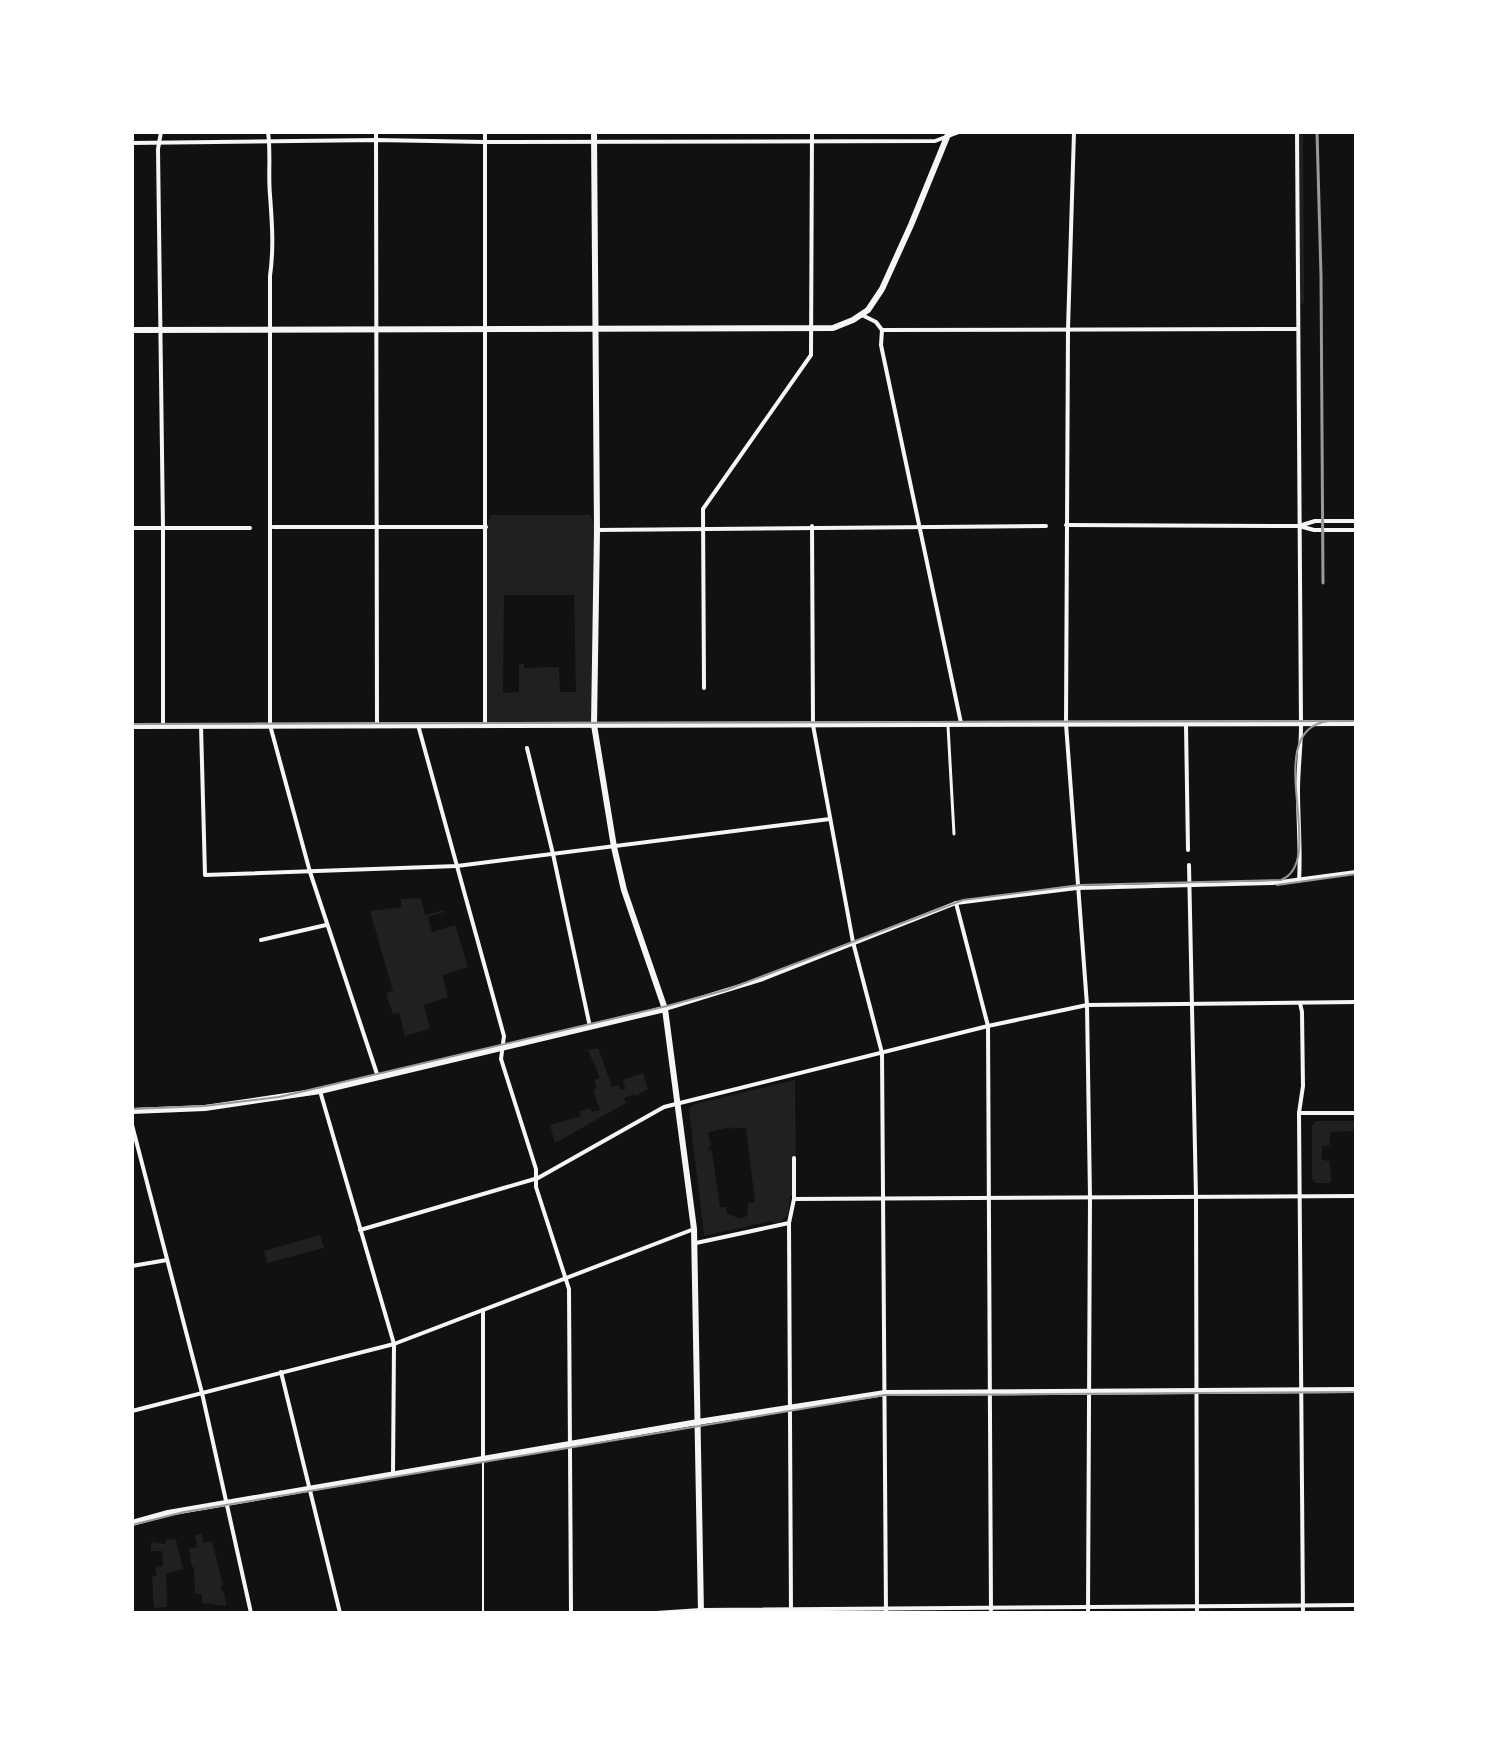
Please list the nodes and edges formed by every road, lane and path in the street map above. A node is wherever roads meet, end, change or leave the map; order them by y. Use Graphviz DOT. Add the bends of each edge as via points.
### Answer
graph roads {
  1 [pos="161,132"];
  2 [pos="268,132"];
  3 [pos="376,132"];
  4 [pos="485,132"];
  5 [pos="594,132"];
  6 [pos="702,132"];
  7 [pos="812,132"];
  8 [pos="959,132"];
  9 [pos="1074,132"];
  10 [pos="1297,132"];
  11 [pos="948,135"];
  12 [pos="377,140"];
  13 [pos="812,141"];
  14 [pos="485,142"];
  15 [pos="594,142"];
  16 [pos="702,142"];
  17 [pos="132,143"];
  18 [pos="158,143"];
  19 [pos="270,143"];
  20 [pos="862,315"];
  21 [pos="161,329"];
  22 [pos="377,329"];
  23 [pos="486,329"];
  24 [pos="596,329"];
  25 [pos="812,329"];
  26 [pos="1068,329"];
  27 [pos="1298,329"];
  28 [pos="132,330"];
  29 [pos="269,330"];
  30 [pos="882,330"];
  31 [pos="1356,521"];
  32 [pos="918,525"];
  33 [pos="1066,525"];
  34 [pos="812,526"];
  35 [pos="1046,526"];
  36 [pos="1299,526"];
  37 [pos="272,527"];
  38 [pos="376,527"];
  39 [pos="486,527"];
  40 [pos="703,527"];
  41 [pos="132,528"];
  42 [pos="163,528"];
  43 [pos="250,528"];
  44 [pos="597,530"];
  45 [pos="1356,530"];
  46 [pos="704,688"];
  47 [pos="1356,723"];
  48 [pos="947,724"];
  49 [pos="961,724"];
  50 [pos="1066,724"];
  51 [pos="1186,724"];
  52 [pos="1301,724"];
  53 [pos="270,725"];
  54 [pos="377,725"];
  55 [pos="418,725"];
  56 [pos="485,725"];
  57 [pos="594,725"];
  58 [pos="813,725"];
  59 [pos="132,726"];
  60 [pos="163,726"];
  61 [pos="201,726"];
  62 [pos="527,748"];
  63 [pos="830,819"];
  64 [pos="954,834"];
  65 [pos="614,847"];
  66 [pos="1188,850"];
  67 [pos="553,854"];
  68 [pos="1189,865"];
  69 [pos="457,866"];
  70 [pos="310,872"];
  71 [pos="1356,872"];
  72 [pos="1299,881"];
  73 [pos="1189,885"];
  74 [pos="1077,888"];
  75 [pos="956,903"];
  76 [pos="326,925"];
  77 [pos="261,940"];
  78 [pos="853,942"];
  79 [pos="1356,1002"];
  80 [pos="1194,1003"];
  81 [pos="1300,1003"];
  82 [pos="1087,1005"];
  83 [pos="665,1009"];
  84 [pos="988,1026"];
  85 [pos="590,1027"];
  86 [pos="502,1047"];
  87 [pos="882,1053"];
  88 [pos="378,1077"];
  89 [pos="320,1091"];
  90 [pos="677,1103"];
  91 [pos="132,1111"];
  92 [pos="1299,1113"];
  93 [pos="1356,1113"];
  94 [pos="132,1125"];
  95 [pos="794,1158"];
  96 [pos="538,1178"];
  97 [pos="1300,1196"];
  98 [pos="1356,1196"];
  99 [pos="1090,1197"];
  100 [pos="1196,1197"];
  101 [pos="989,1198"];
  102 [pos="794,1199"];
  103 [pos="884,1199"];
  104 [pos="789,1223"];
  105 [pos="694,1229"];
  106 [pos="360,1230"];
  107 [pos="696,1243"];
  108 [pos="167,1260"];
  109 [pos="132,1266"];
  110 [pos="565,1277"];
  111 [pos="483,1309"];
  112 [pos="394,1344"];
  113 [pos="281,1372"];
  114 [pos="1301,1390"];
  115 [pos="1356,1390"];
  116 [pos="1087,1391"];
  117 [pos="1195,1391"];
  118 [pos="991,1392"];
  119 [pos="202,1393"];
  120 [pos="885,1393"];
  121 [pos="791,1407"];
  122 [pos="132,1411"];
  123 [pos="698,1422"];
  124 [pos="569,1445"];
  125 [pos="483,1460"];
  126 [pos="393,1475"];
  127 [pos="309,1489"];
  128 [pos="227,1503"];
  129 [pos="132,1523"];
  130 [pos="1356,1605"];
  131 [pos="1197,1610"];
  132 [pos="1303,1610"];
  133 [pos="701,1611"];
  134 [pos="791,1611"];
  135 [pos="991,1611"];
  136 [pos="1088,1611"];
  137 [pos="886,1612"];
  138 [pos="251,1613"];
  139 [pos="340,1613"];
  140 [pos="483,1613"];
  141 [pos="571,1613"];
  142 [pos="656,1613"];
  1 -- 18 [label="street"];
  2 -- 19 [label="street"];
  3 -- 12 [label="street"];
  4 -- 14 [label="street"];
  5 -- 15 [label="main road"];
  6 -- 16 [label="street"];
  7 -- 13 [label="street"];
  8 -- 11 [label="street"];
  9 -- 26 [label="street"];
  10 -- 27 [label="street"];
  11 -- 13 [label="street"];
  11 -- 20 [label="main road" via="882,289"];
  12 -- 14 [label="street"];
  12 -- 19 [label="street"];
  12 -- 22 [label="street"];
  13 -- 16 [label="street"];
  13 -- 25 [label="street"];
  14 -- 15 [label="street"];
  14 -- 23 [label="street"];
  15 -- 16 [label="street"];
  15 -- 24 [label="main road"];
  17 -- 18 [label="street"];
  18 -- 19 [label="street"];
  18 -- 21 [label="street"];
  19 -- 29 [label="street"];
  20 -- 25 [label="main road" via="833,328"];
  20 -- 30 [label="street"];
  21 -- 28 [label="main road"];
  21 -- 29 [label="main road"];
  21 -- 42 [label="street"];
  22 -- 23 [label="main road"];
  22 -- 29 [label="main road"];
  22 -- 38 [label="street"];
  23 -- 24 [label="main road"];
  23 -- 39 [label="street"];
  24 -- 25 [label="main road"];
  24 -- 44 [label="main road"];
  25 -- 40 [label="street" via="807,364 703,509"];
  26 -- 27 [label="street"];
  26 -- 30 [label="street"];
  26 -- 33 [label="street"];
  27 -- 36 [label="street"];
  29 -- 37 [label="street"];
  30 -- 32 [label="street"];
  31 -- 36 [label="street"];
  32 -- 34 [label="street"];
  32 -- 35 [label="street"];
  32 -- 49 [label="street"];
  33 -- 36 [label="street"];
  33 -- 50 [label="street"];
  34 -- 40 [label="street"];
  34 -- 58 [label="street"];
  36 -- 45 [label="street"];
  36 -- 52 [label="street"];
  37 -- 38 [label="street"];
  37 -- 53 [label="street"];
  38 -- 39 [label="street"];
  38 -- 54 [label="street"];
  39 -- 56 [label="street"];
  40 -- 44 [label="street"];
  40 -- 46 [label="street"];
  41 -- 42 [label="street"];
  42 -- 43 [label="street"];
  42 -- 60 [label="street"];
  44 -- 57 [label="main road"];
  47 -- 52 [label="main road"];
  48 -- 49 [label="main road"];
  48 -- 58 [label="main road"];
  48 -- 64 [label="street"];
  49 -- 50 [label="main road"];
  50 -- 51 [label="main road"];
  50 -- 74 [label="street"];
  51 -- 52 [label="main road"];
  51 -- 66 [label="street"];
  52 -- 72 [label="street"];
  53 -- 54 [label="main road"];
  53 -- 61 [label="main road"];
  53 -- 70 [label="street"];
  54 -- 55 [label="main road"];
  55 -- 56 [label="main road"];
  55 -- 69 [label="street"];
  56 -- 57 [label="main road"];
  57 -- 58 [label="main road"];
  57 -- 65 [label="main road"];
  58 -- 63 [label="street"];
  59 -- 60 [label="main road"];
  60 -- 61 [label="main road"];
  61 -- 70 [label="street" via="205,875"];
  62 -- 67 [label="street"];
  63 -- 65 [label="street"];
  63 -- 78 [label="street"];
  65 -- 67 [label="street"];
  65 -- 83 [label="main road"];
  67 -- 69 [label="street"];
  67 -- 85 [label="street"];
  68 -- 73 [label="street"];
  69 -- 70 [label="street"];
  69 -- 86 [label="street" via="504,1036"];
  70 -- 76 [label="street"];
  71 -- 72 [label="street"];
  72 -- 73 [label="street"];
  73 -- 74 [label="street"];
  73 -- 80 [label="street"];
  74 -- 75 [label="street"];
  74 -- 82 [label="street"];
  75 -- 78 [label="street"];
  75 -- 84 [label="street"];
  76 -- 77 [label="street"];
  76 -- 88 [label="street"];
  78 -- 83 [label="street" via="763,979"];
  78 -- 87 [label="street"];
  79 -- 81 [label="street"];
  80 -- 81 [label="street"];
  80 -- 82 [label="street"];
  80 -- 100 [label="street"];
  81 -- 92 [label="street"];
  82 -- 84 [label="street"];
  82 -- 99 [label="street"];
  83 -- 85 [label="main road"];
  83 -- 90 [label="main road"];
  84 -- 87 [label="street"];
  84 -- 101 [label="street"];
  85 -- 86 [label="main road"];
  86 -- 88 [label="main road"];
  86 -- 96 [label="street" via="501,1059"];
  87 -- 90 [label="street"];
  87 -- 103 [label="street"];
  88 -- 89 [label="main road"];
  89 -- 91 [label="main road" via="205,1108"];
  89 -- 106 [label="street"];
  90 -- 96 [label="street"];
  90 -- 105 [label="main road"];
  92 -- 93 [label="street"];
  92 -- 97 [label="street"];
  94 -- 108 [label="street"];
  95 -- 102 [label="street"];
  96 -- 106 [label="street"];
  96 -- 110 [label="street" via="536,1187"];
  97 -- 98 [label="street"];
  97 -- 100 [label="street"];
  97 -- 114 [label="street"];
  99 -- 100 [label="street"];
  99 -- 101 [label="street"];
  99 -- 116 [label="street"];
  100 -- 117 [label="street"];
  101 -- 103 [label="street"];
  101 -- 118 [label="street"];
  102 -- 103 [label="street"];
  102 -- 104 [label="street"];
  103 -- 120 [label="street"];
  104 -- 107 [label="street"];
  104 -- 121 [label="street"];
  105 -- 107 [label="main road"];
  105 -- 110 [label="street"];
  106 -- 112 [label="street"];
  107 -- 123 [label="main road"];
  108 -- 109 [label="street"];
  108 -- 119 [label="street"];
  110 -- 111 [label="street"];
  110 -- 124 [label="street"];
  111 -- 112 [label="street"];
  111 -- 125 [label="street"];
  112 -- 113 [label="street"];
  112 -- 126 [label="street"];
  113 -- 119 [label="street"];
  113 -- 127 [label="street"];
  114 -- 115 [label="main road"];
  114 -- 117 [label="main road"];
  114 -- 132 [label="street"];
  116 -- 117 [label="main road"];
  116 -- 118 [label="main road"];
  116 -- 136 [label="street"];
  117 -- 131 [label="street"];
  118 -- 120 [label="main road"];
  118 -- 135 [label="street"];
  119 -- 122 [label="street"];
  119 -- 128 [label="street"];
  120 -- 121 [label="main road"];
  120 -- 137 [label="street"];
  121 -- 123 [label="main road"];
  121 -- 134 [label="street"];
  123 -- 124 [label="main road"];
  123 -- 133 [label="main road"];
  124 -- 125 [label="main road"];
  124 -- 141 [label="street"];
  125 -- 126 [label="main road"];
  125 -- 140 [label="lane"];
  126 -- 127 [label="main road"];
  127 -- 128 [label="main road"];
  127 -- 139 [label="street"];
  128 -- 129 [label="main road"];
  128 -- 138 [label="street"];
  130 -- 132 [label="street"];
  131 -- 132 [label="street"];
  131 -- 136 [label="street"];
  133 -- 134 [label="street"];
  133 -- 142 [label="street"];
  134 -- 137 [label="street"];
  135 -- 136 [label="street"];
  135 -- 137 [label="street"];
}
